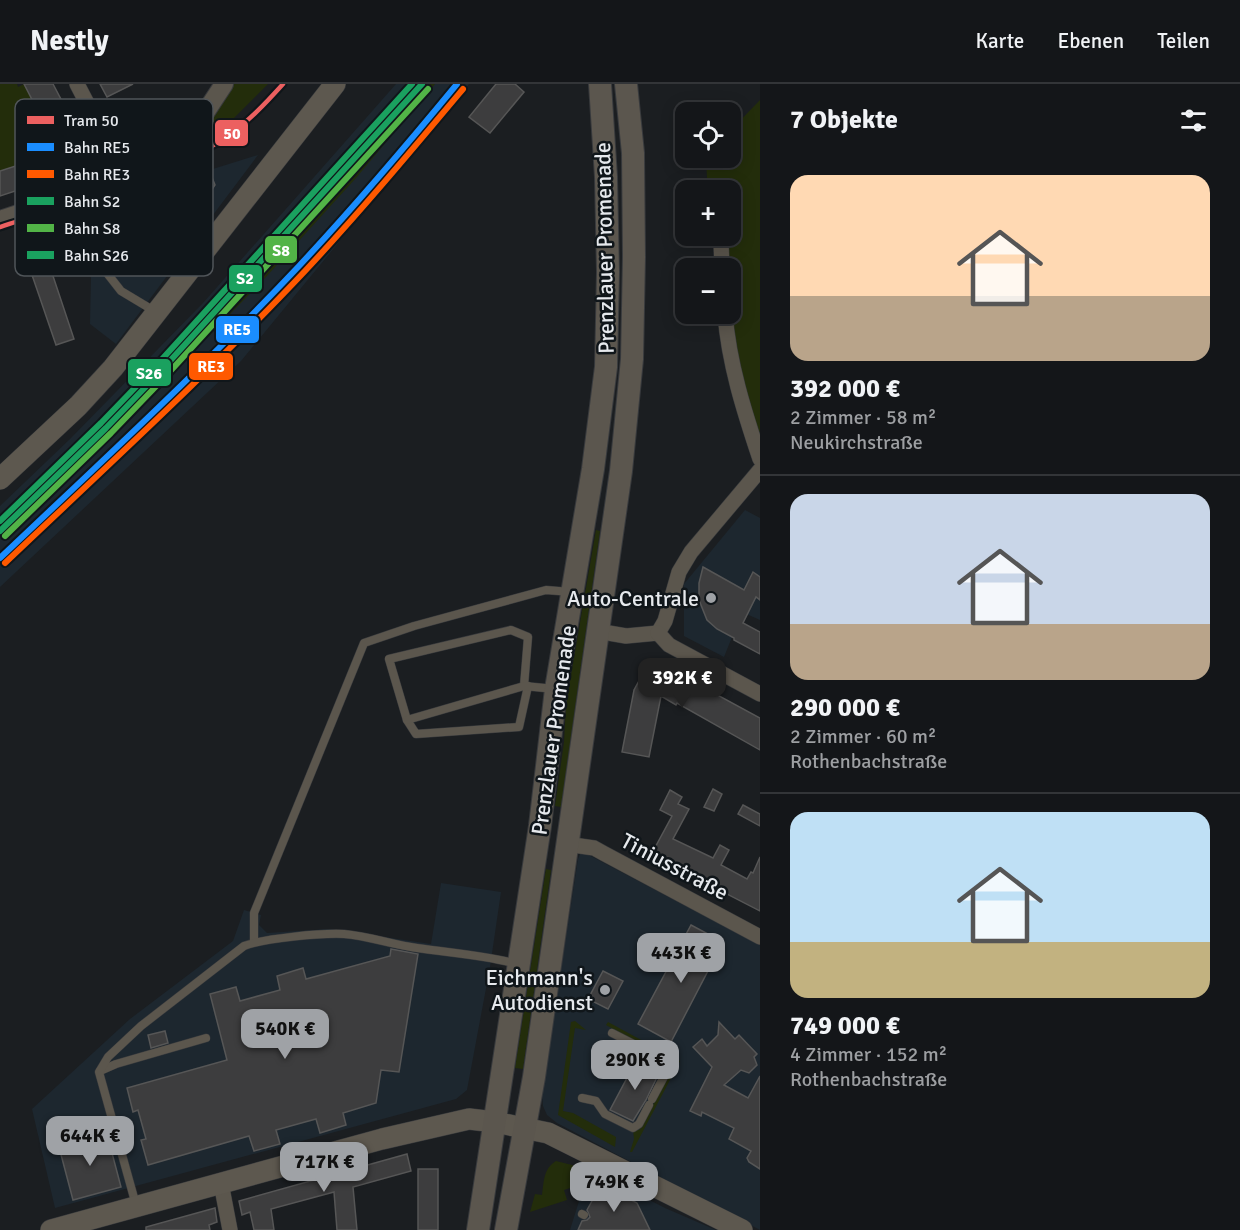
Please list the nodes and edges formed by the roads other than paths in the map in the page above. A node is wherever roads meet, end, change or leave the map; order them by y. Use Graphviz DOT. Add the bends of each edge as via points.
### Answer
graph roads {
  1 [pos="77,84"];
  2 [pos="224,84"];
  3 [pos="335,84"];
  4 [pos="600,84"];
  5 [pos="626,84"];
  6 [pos="85,99"];
  7 [pos="213,100"];
  8 [pos="15,215"];
  9 [pos="0,220"];
  10 [pos="213,239"];
  11 [pos="109,276"];
  12 [pos="184,276"];
  13 [pos="156,312"];
  14 [pos="726,324"];
  15 [pos="760,459"];
  16 [pos="760,470"];
  17 [pos="0,479"];
  18 [pos="572,592"];
  19 [pos="597,631"];
  20 [pos="658,633"];
  21 [pos="526,686"];
  22 [pos="556,689"];
  23 [pos="760,694"];
  24 [pos="407,720"];
  25 [pos="566,844"];
  26 [pos="760,937"];
  27 [pos="254,942"];
  28 [pos="518,965"];
  29 [pos="612,1033"];
  30 [pos="206,1038"];
  31 [pos="99,1072"];
  32 [pos="582,1098"];
  33 [pos="495,1122"];
  34 [pos="524,1127"];
  35 [pos="221,1183"];
  36 [pos="137,1207"];
  37 [pos="51,1230"];
  38 [pos="230,1230"];
  39 [pos="478,1230"];
  40 [pos="506,1230"];
  41 [pos="742,1230"];
  1 -- 6 [label="street"];
  2 -- 7 [label="street"];
  3 -- 10 [label="main road"];
  4 -- 18 [label="main road, Prenzlauer Promenade" via="606,177 606,367"];
  5 -- 19 [label="main road, Prenzlauer Promenade" via="633,153 632,359 621,471"];
  8 -- 9 [label="street"];
  11 -- 13 [label="lane" via="120,291"];
  12 -- 13 [label="main road"];
  13 -- 17 [label="main road" via="113,368"];
  14 -- 15 [label="street" via="733,372"];
  16 -- 20 [label="street" via="691,552 679,572"];
  18 -- 22 [label="main road, Prenzlauer Promenade"];
  18 -- 27 [label="lane" via="546,590 364,643 254,913"];
  19 -- 20 [label="street" via="626,636"];
  19 -- 25 [label="main road, Prenzlauer Promenade"];
  20 -- 23 [label="street" via="669,645"];
  21 -- 22 [label="lane"];
  21 -- 24 [label="lane"];
  21 -- 24 [label="lane" via="519,727 416,734"];
  21 -- 24 [label="lane" via="528,637 511,630 389,659"];
  22 -- 28 [label="main road, Prenzlauer Promenade"];
  25 -- 26 [label="street, Tiniusstraße" via="594,848"];
  25 -- 34 [label="main road, Prenzlauer Promenade"];
  27 -- 28 [label="lane" via="344,934"];
  27 -- 31 [label="lane" via="141,1026 108,1057"];
  28 -- 33 [label="main road, Prenzlauer Promenade"];
  29 -- 32 [label="lane" via="665,1060 667,1071 639,1124 633,1128 605,1114 596,1101"];
  30 -- 31 [label="lane"];
  31 -- 36 [label="lane"];
  33 -- 34 [label="main road"];
  33 -- 35 [label="main road" via="455,1121"];
  33 -- 39 [label="main road, Prenzlauer Promenade"];
  34 -- 40 [label="main road, Prenzlauer Promenade"];
  34 -- 41 [label="main road" via="548,1133"];
  35 -- 36 [label="main road"];
  35 -- 38 [label="street"];
  36 -- 37 [label="main road"];
}
